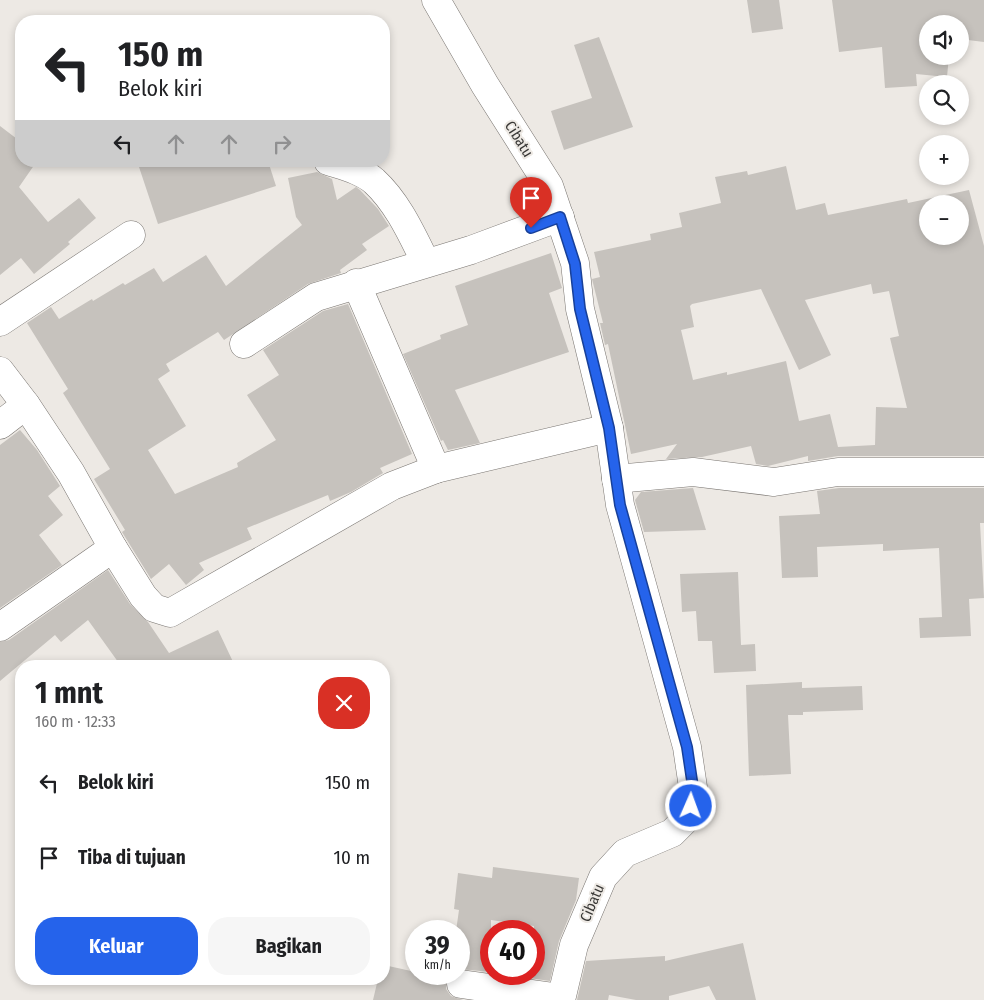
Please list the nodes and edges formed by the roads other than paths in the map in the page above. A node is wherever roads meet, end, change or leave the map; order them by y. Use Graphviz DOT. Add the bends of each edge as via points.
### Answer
graph roads {
  1 [pos="436,0"];
  2 [pos="347,167"];
  3 [pos="560,217"];
  4 [pos="131,235"];
  5 [pos="426,263"];
  6 [pos="356,283"];
  7 [pos="0,322"];
  8 [pos="244,344"];
  9 [pos="0,371"];
  10 [pos="26,405"];
  11 [pos="0,425"];
  12 [pos="609,428"];
  13 [pos="436,468"];
  14 [pos="984,472"];
  15 [pos="616,479"];
  16 [pos="113,548"];
  17 [pos="0,627"];
  18 [pos="467,985"];
  19 [pos="561,999"];
  1 -- 3 [label="street, Cibatu" via="549,186"];
  2 -- 5 [label="street" via="373,180 407,225"];
  3 -- 5 [label="street"];
  3 -- 12 [label="street, Cibatu" via="575,264 580,309"];
  4 -- 7 [label="street"];
  5 -- 6 [label="street"];
  6 -- 8 [label="street" via="316,297"];
  6 -- 13 [label="street"];
  9 -- 10 [label="street"];
  10 -- 11 [label="street"];
  10 -- 16 [label="street" via="71,472"];
  12 -- 13 [label="street"];
  12 -- 15 [label="street, Cibatu"];
  13 -- 16 [label="street" via="392,486 170,613 154,608"];
  14 -- 15 [label="street" via="838,472 774,482 693,472"];
  15 -- 19 [label="street, Cibatu" via="620,505 687,747 694,794 688,816 672,833 625,853 603,877 574,944"];
  16 -- 17 [label="street"];
  18 -- 19 [label="street"];
}
